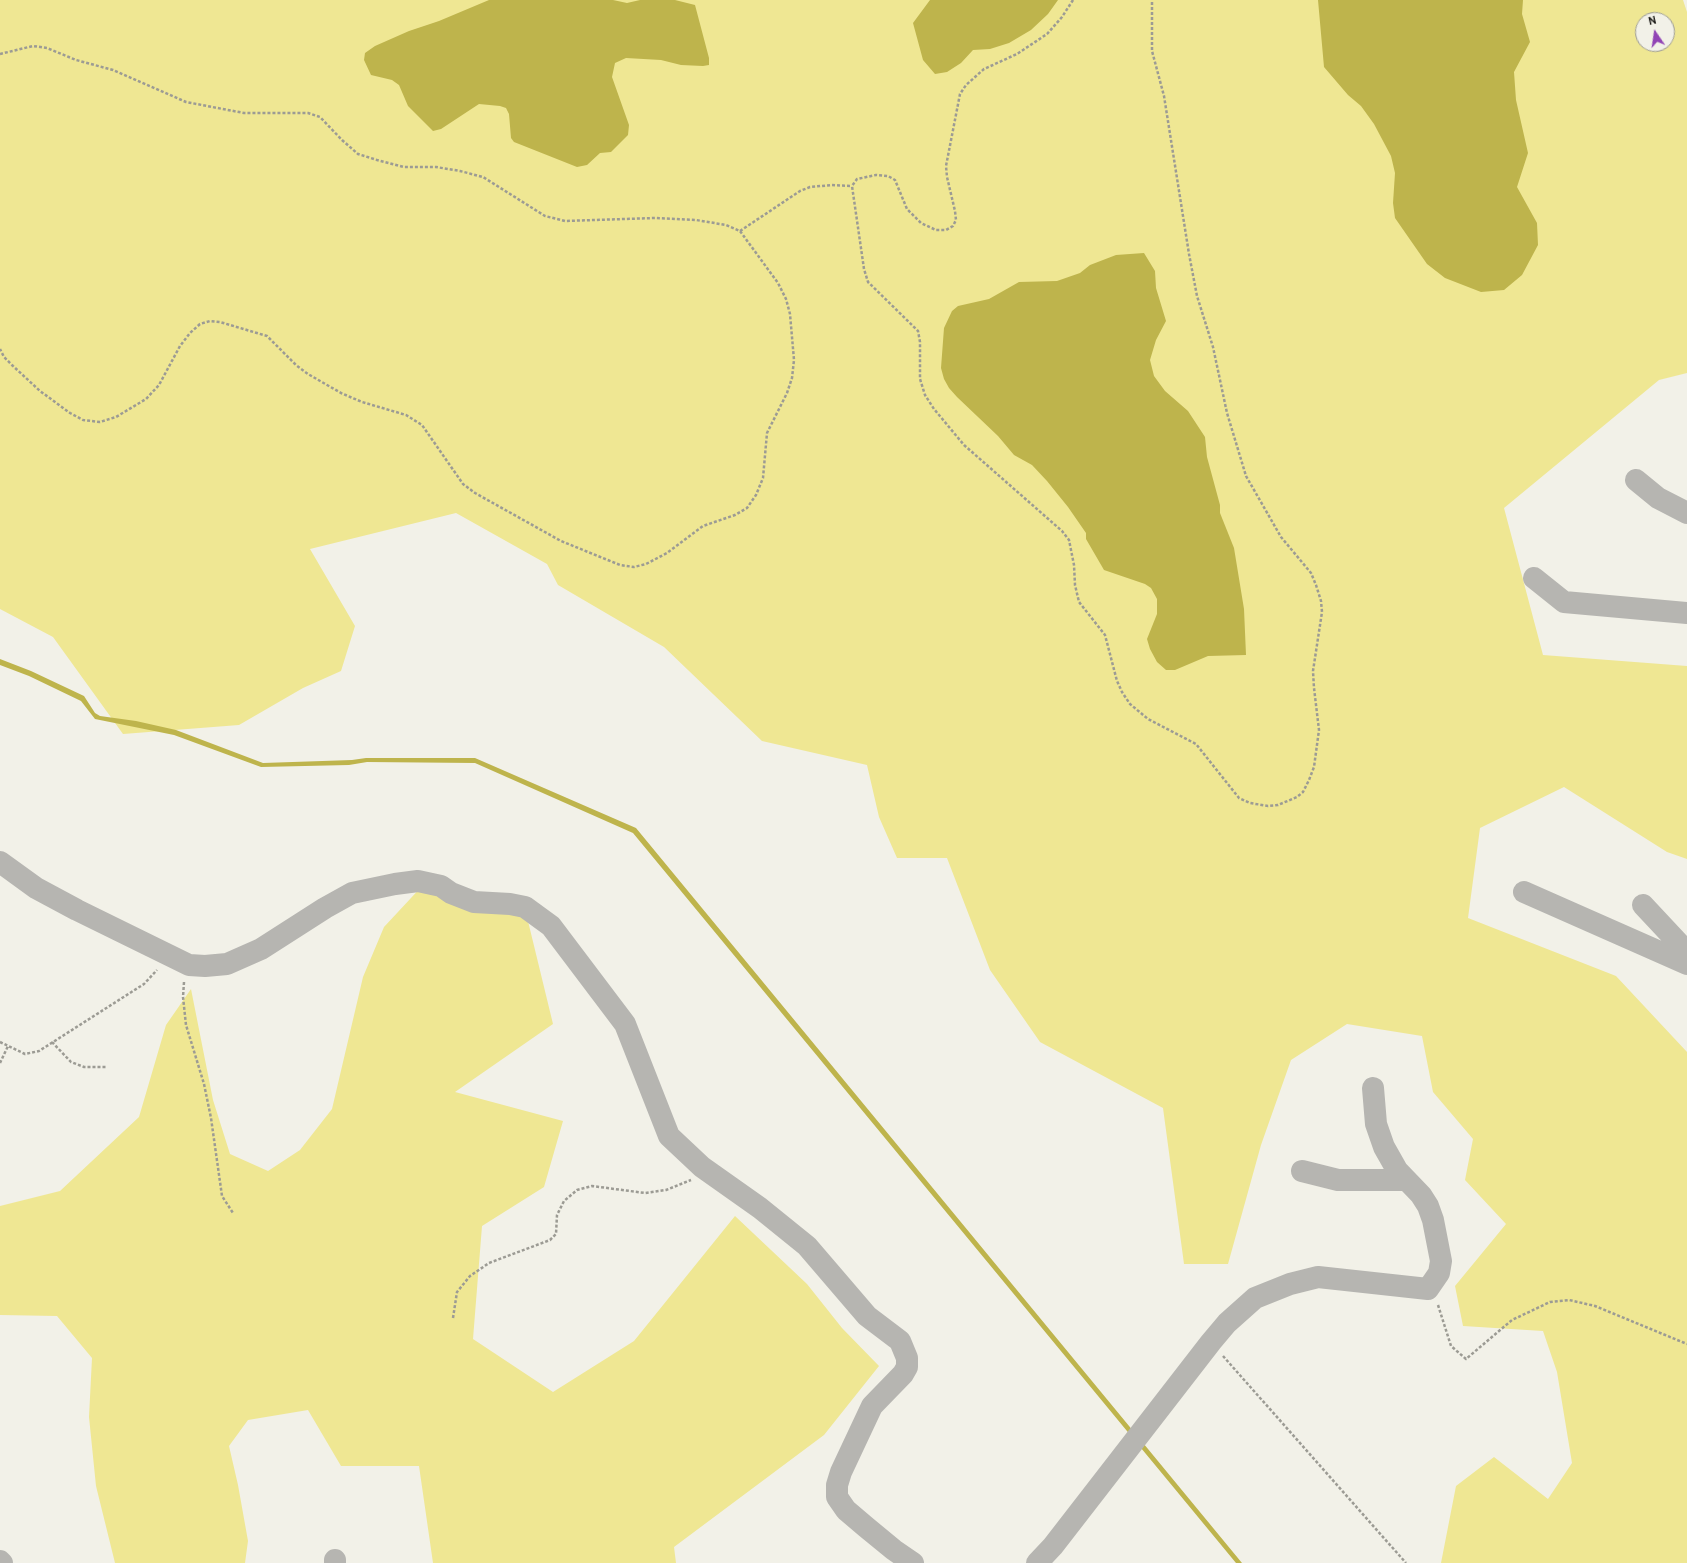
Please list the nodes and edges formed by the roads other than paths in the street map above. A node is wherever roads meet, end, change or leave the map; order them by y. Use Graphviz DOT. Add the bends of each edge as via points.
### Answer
graph roads {
  1 [pos="1636,480"];
  2 [pos="1687,513"];
  3 [pos="1534,578"];
  4 [pos="1687,613"];
  5 [pos="0,862"];
  6 [pos="1524,892"];
  7 [pos="1643,906"];
  8 [pos="1687,952"];
  9 [pos="1687,964"];
  10 [pos="1373,1088"];
  11 [pos="1302,1171"];
  12 [pos="1406,1180"];
  13 [pos="912,1563"];
  14 [pos="1037,1563"];
  1 -- 2 [label="street" via="1658,498"];
  3 -- 4 [label="street" via="1564,602"];
  5 -- 13 [label="street" via="36,888 77,910 186,963 205,966 227,964 261,949 352,893 418,881 441,886 474,902 525,907 551,926 625,1024 668,1136 710,1173 760,1208 807,1246 856,1304 885,1331 900,1341 907,1358 907,1367 872,1406 841,1472 837,1496 846,1510"];
  6 -- 9 [label="street"];
  7 -- 8 [label="street"];
  10 -- 12 [label="street" via="1376,1124 1384,1147"];
  11 -- 12 [label="street" via="1338,1180"];
  12 -- 14 [label="street" via="1421,1195 1433,1220 1441,1261 1439,1273 1428,1289 1318,1277 1290,1284 1255,1298 1210,1342 1053,1546"];
}
